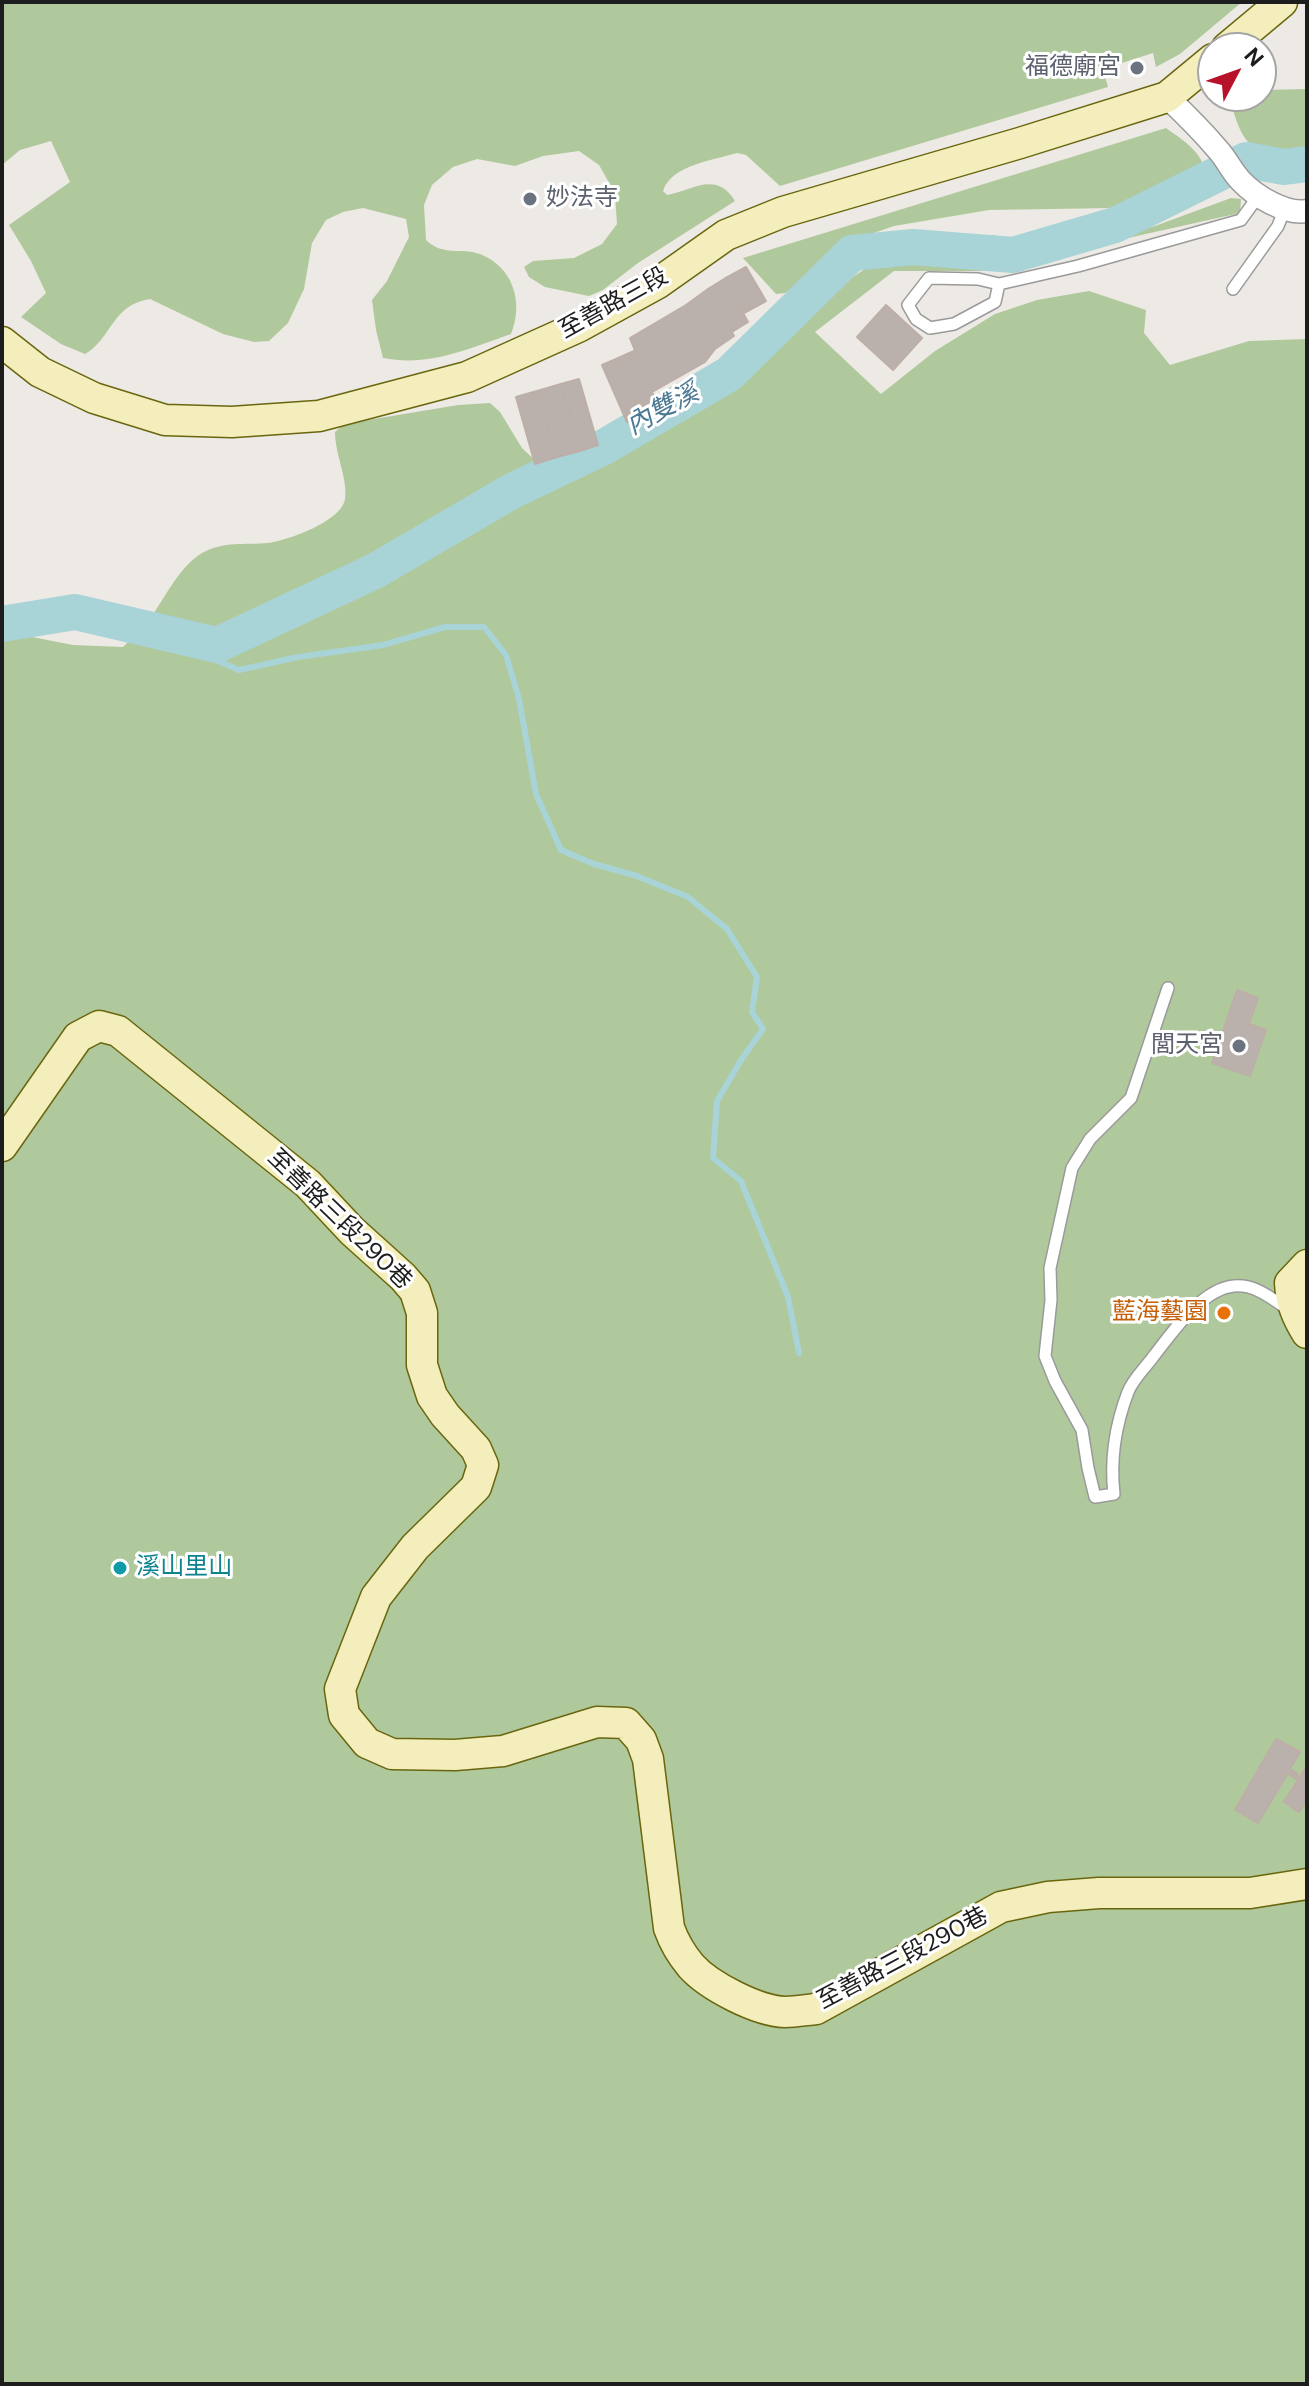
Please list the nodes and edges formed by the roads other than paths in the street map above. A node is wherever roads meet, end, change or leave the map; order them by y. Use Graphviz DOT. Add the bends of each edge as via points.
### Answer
graph roads {
  1 [pos="1282,2"];
  2 [pos="1246,32"];
  3 [pos="1197,72"];
  4 [pos="1167,97"];
  5 [pos="1250,188"];
  6 [pos="1296,210"];
  7 [pos="999,284"];
  8 [pos="1233,289"];
  9 [pos="2,342"];
  10 [pos="1168,988"];
  11 [pos="2,1146"];
  12 [pos="1307,1265"];
  13 [pos="1302,1324"];
  14 [pos="1307,1884"];
  1 -- 2 [label="street"];
  3 -- 4 [label="street, 至善路三段"];
  4 -- 5 [label="street"];
  4 -- 9 [label="street, 至善路三段" via="783,212 726,235 658,283 578,327 467,377 319,416 165,420 94,398 40,372"];
  5 -- 6 [label="street"];
  5 -- 7 [label="lane" via="1241,220"];
  6 -- 8 [label="lane" via="1278,226"];
  7 -- 7 [label="lane" via="929,278 908,305 930,328 954,324 995,302"];
  10 -- 13 [label="lane" via="1131,1098 1090,1139 1072,1168 1050,1268 1045,1356 1082,1430 1095,1497 1114,1494 1114,1437 1129,1387 1188,1313 1219,1289 1235,1285 1256,1288"];
  11 -- 14 [label="street, 至善路三段290巷" via="78,1037 99,1026 118,1031 308,1184 403,1277 415,1291 422,1313 422,1365 432,1396 483,1465 476,1487 415,1547 376,1597 340,1689 344,1715 367,1743 392,1754 503,1751 597,1722 626,1723 648,1759 669,1928 693,1968 734,1997 784,2012 816,2009 1001,1907 1048,1897 1250,1893"];
  12 -- 13 [label="street" via="1290,1283"];
}
